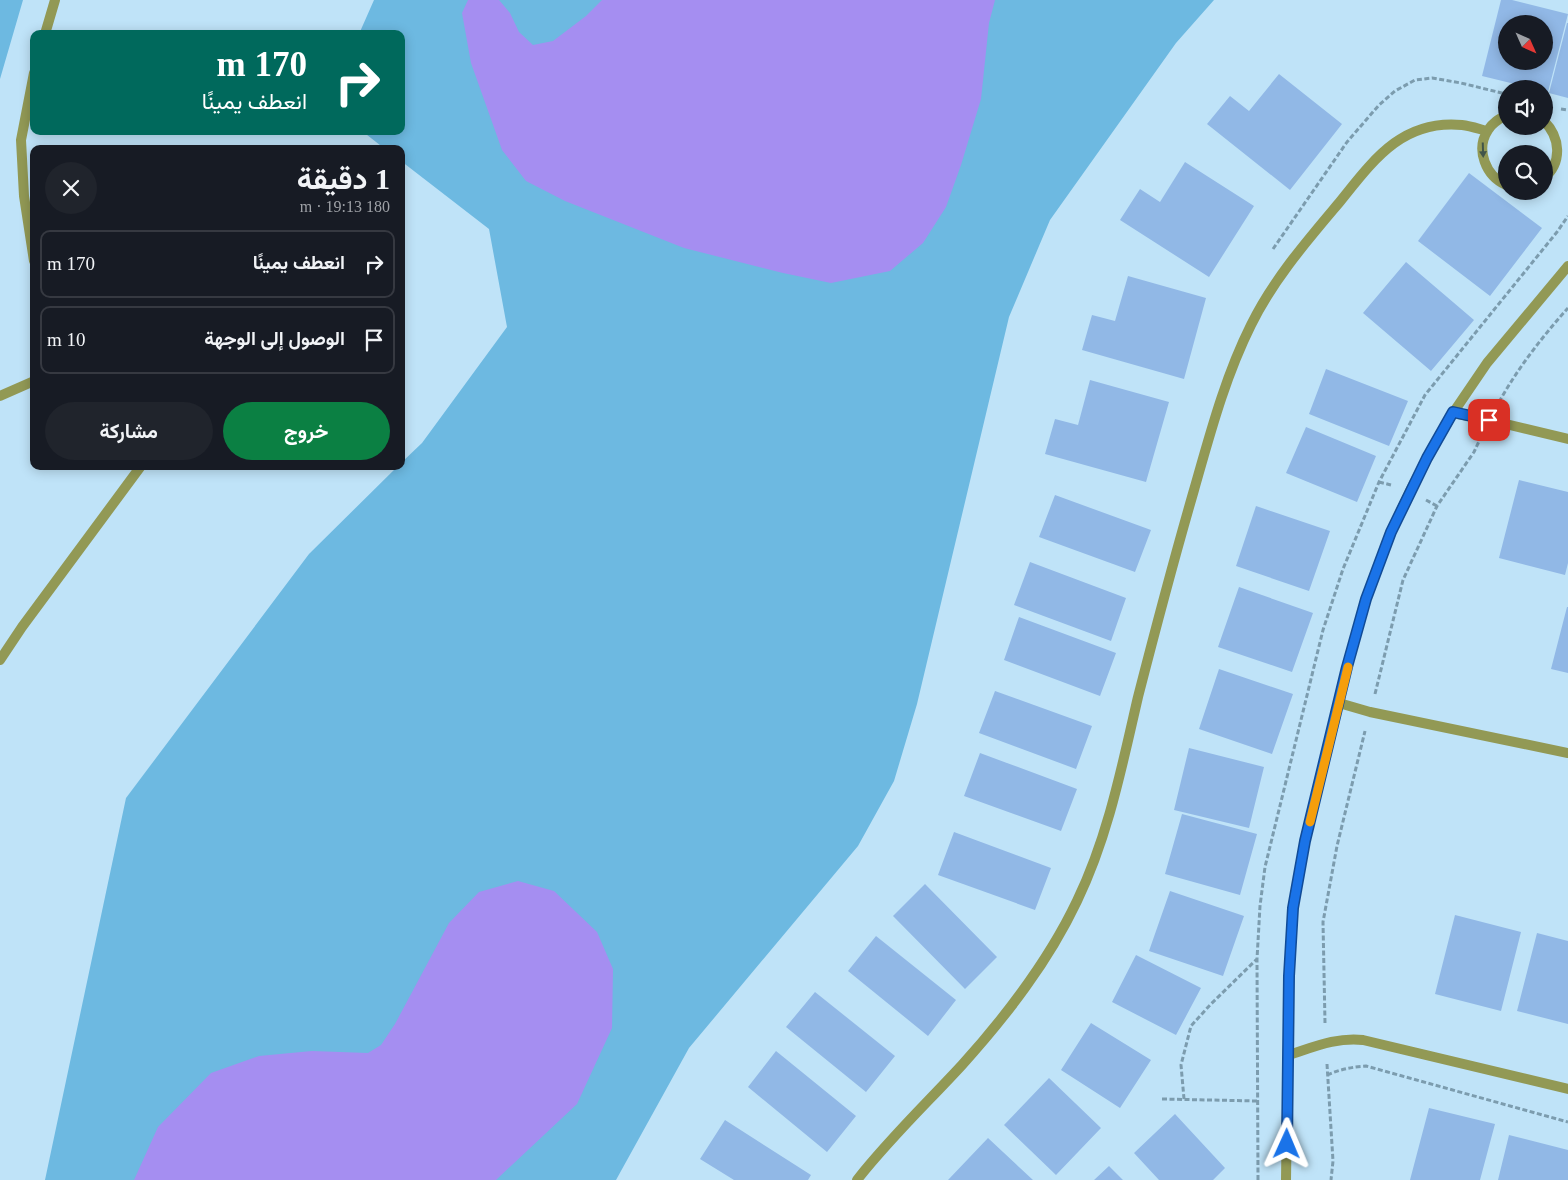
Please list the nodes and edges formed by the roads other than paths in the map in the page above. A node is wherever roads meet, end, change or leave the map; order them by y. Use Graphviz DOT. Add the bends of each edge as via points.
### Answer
graph roads {
  1 [pos="55,0"];
  2 [pos="46,30"];
  3 [pos="30,94"];
  4 [pos="1498,120"];
  5 [pos="1487,131"];
  6 [pos="1553,132"];
  7 [pos="1553,167"];
  8 [pos="1498,180"];
  9 [pos="30,234"];
  10 [pos="1568,266"];
  11 [pos="30,383"];
  12 [pos="0,396"];
  13 [pos="1453,412"];
  14 [pos="1568,439"];
  15 [pos="138,470"];
  16 [pos="0,660"];
  17 [pos="1339,703"];
  18 [pos="1568,753"];
  19 [pos="1289,1055"];
  20 [pos="1568,1088"];
  21 [pos="857,1180"];
  22 [pos="1286,1180"];
  1 -- 2 [label="street"];
  3 -- 9 [label="street" via="21,140"];
  4 -- 5 [label="street"];
  5 -- 8 [label="street, one-way" via="1483,155 1486,167"];
  5 -- 21 [label="street" via="1463,125 1439,125 1415,131 1393,143 1372,162 1292,260 1256,314 1229,373 1212,426 1161,604 1103,836 1077,900 1044,962 1008,1012"];
  6 -- 7 [label="street" via="1558,151"];
  10 -- 13 [label="street" via="1487,363"];
  11 -- 12 [label="street"];
  13 -- 14 [label="street"];
  13 -- 17 [label="street" via="1391,532 1366,599"];
  15 -- 16 [label="street"];
  17 -- 18 [label="street"];
  17 -- 19 [label="street" via="1305,841 1293,908"];
  19 -- 20 [label="street" via="1337,1040 1357,1039"];
  19 -- 22 [label="street"];
}
